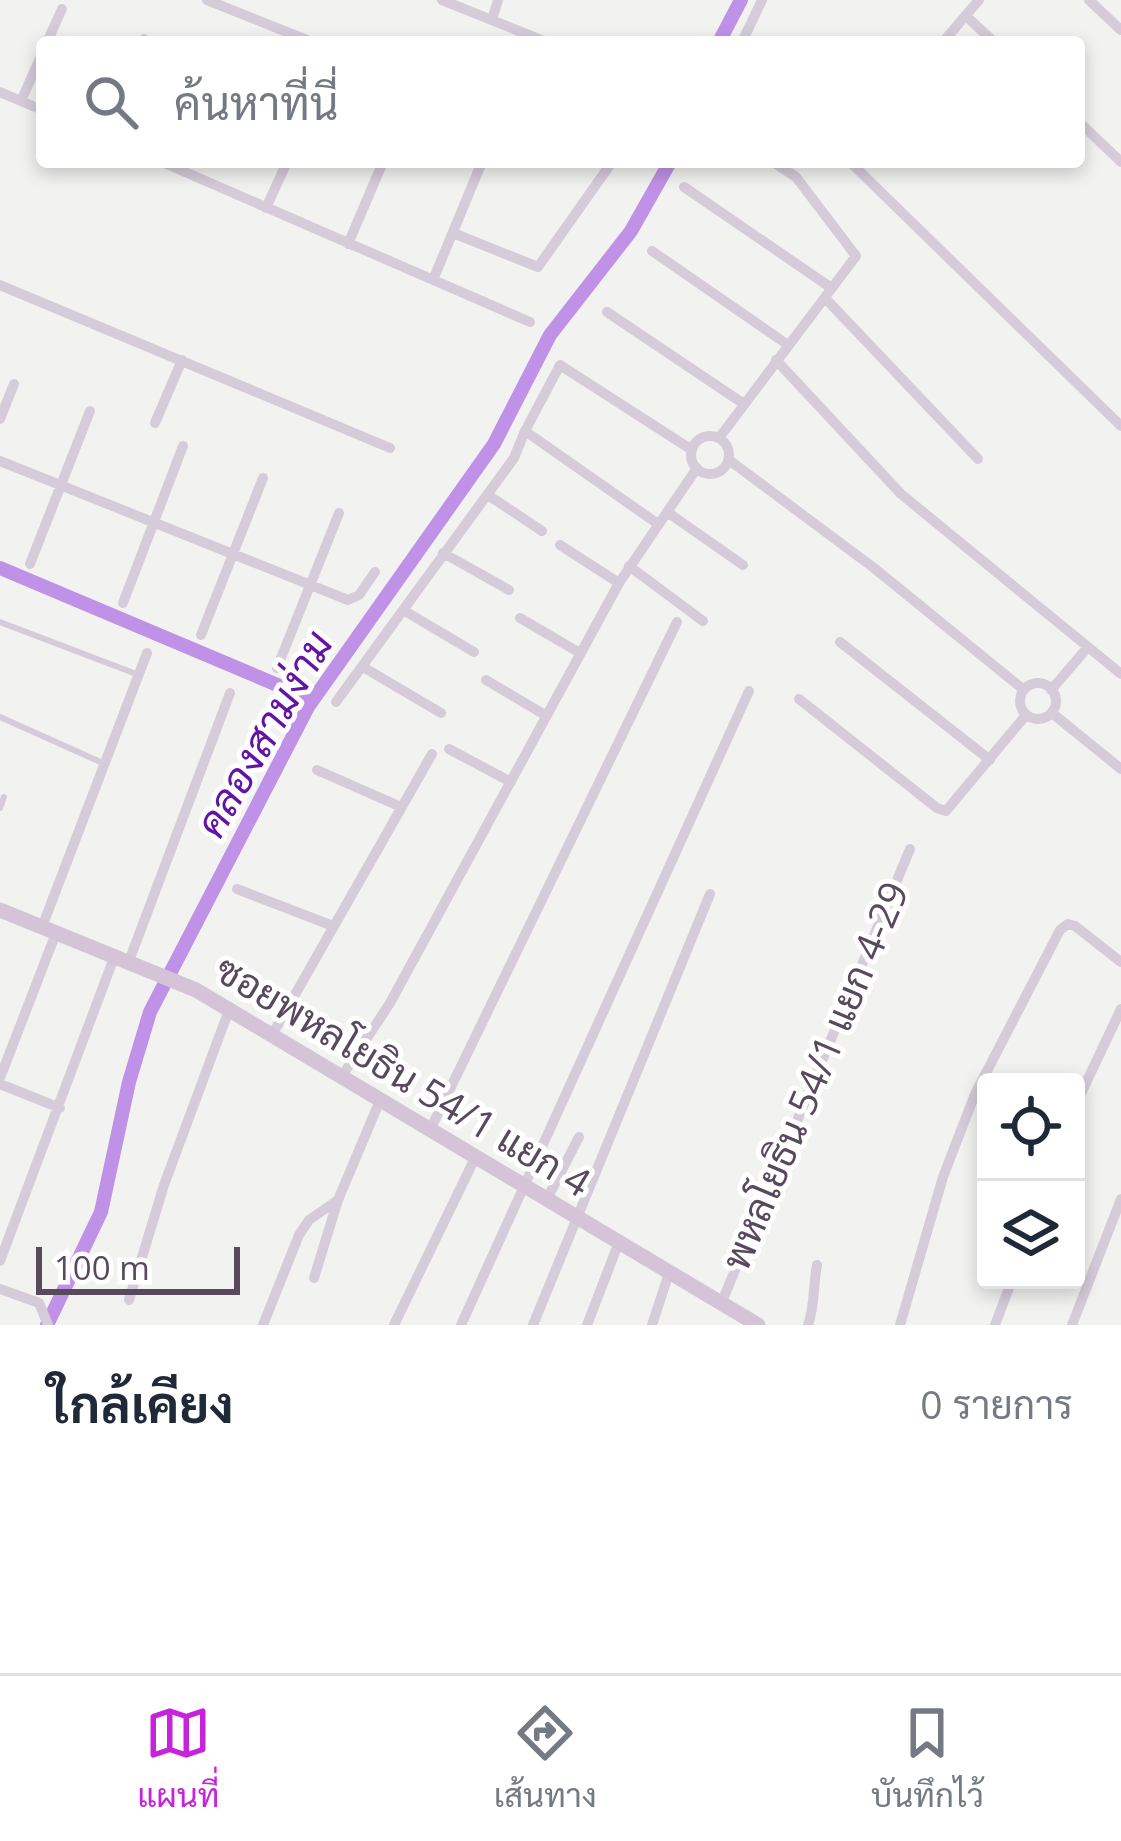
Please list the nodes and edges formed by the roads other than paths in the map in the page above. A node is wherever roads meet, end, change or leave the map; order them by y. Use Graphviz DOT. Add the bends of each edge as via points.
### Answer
graph roads {
  1 [pos="207,0"];
  2 [pos="442,0"];
  3 [pos="498,0"];
  4 [pos="762,0"];
  5 [pos="979,0"];
  6 [pos="1089,0"];
  7 [pos="62,9"];
  8 [pos="967,16"];
  9 [pos="492,20"];
  10 [pos="1119,24"];
  11 [pos="50,36"];
  12 [pos="297,36"];
  13 [pos="531,36"];
  14 [pos="745,36"];
  15 [pos="949,36"];
  16 [pos="988,36"];
  17 [pos="36,67"];
  18 [pos="0,92"];
  19 [pos="21,101"];
  20 [pos="36,107"];
  21 [pos="1085,128"];
  22 [pos="1121,162"];
  23 [pos="189,168"];
  24 [pos="284,168"];
  25 [pos="380,168"];
  26 [pos="480,168"];
  27 [pos="608,168"];
  28 [pos="782,168"];
  29 [pos="856,168"];
  30 [pos="684,187"];
  31 [pos="266,208"];
  32 [pos="453,233"];
  33 [pos="348,244"];
  34 [pos="652,250"];
  35 [pos="433,280"];
  36 [pos="0,284"];
  37 [pos="827,292"];
  38 [pos="608,312"];
  39 [pos="530,322"];
  40 [pos="788,345"];
  41 [pos="182,360"];
  42 [pos="776,360"];
  43 [pos="14,384"];
  44 [pos="744,404"];
  45 [pos="90,412"];
  46 [pos="0,419"];
  47 [pos="155,423"];
  48 [pos="1121,426"];
  49 [pos="525,430"];
  50 [pos="719,438"];
  51 [pos="183,446"];
  52 [pos="391,448"];
  53 [pos="692,450"];
  54 [pos="979,459"];
  55 [pos="0,460"];
  56 [pos="729,460"];
  57 [pos="697,468"];
  58 [pos="263,478"];
  59 [pos="61,485"];
  60 [pos="488,495"];
  61 [pos="668,512"];
  62 [pos="339,513"];
  63 [pos="153,522"];
  64 [pos="658,524"];
  65 [pos="542,530"];
  66 [pos="560,545"];
  67 [pos="232,554"];
  68 [pos="443,554"];
  69 [pos="30,564"];
  70 [pos="629,566"];
  71 [pos="743,566"];
  72 [pos="375,572"];
  73 [pos="619,583"];
  74 [pos="310,585"];
  75 [pos="508,590"];
  76 [pos="123,603"];
  77 [pos="403,610"];
  78 [pos="520,618"];
  79 [pos="703,621"];
  80 [pos="0,622"];
  81 [pos="677,622"];
  82 [pos="201,635"];
  83 [pos="840,642"];
  84 [pos="1088,647"];
  85 [pos="474,652"];
  86 [pos="147,653"];
  87 [pos="580,653"];
  88 [pos="363,667"];
  89 [pos="278,668"];
  90 [pos="1121,674"];
  91 [pos="139,675"];
  92 [pos="486,680"];
  93 [pos="1024,690"];
  94 [pos="1051,690"];
  95 [pos="749,691"];
  96 [pos="230,693"];
  97 [pos="799,699"];
  98 [pos="336,703"];
  99 [pos="441,713"];
  100 [pos="1052,713"];
  101 [pos="545,715"];
  102 [pos="1027,715"];
  103 [pos="0,717"];
  104 [pos="449,749"];
  105 [pos="432,754"];
  106 [pos="990,760"];
  107 [pos="105,764"];
  108 [pos="317,770"];
  109 [pos="1121,770"];
  110 [pos="511,782"];
  111 [pos="4,797"];
  112 [pos="401,807"];
  113 [pos="0,808"];
  114 [pos="910,849"];
  115 [pos="237,889"];
  116 [pos="710,894"];
  117 [pos="0,910"];
  118 [pos="333,926"];
  119 [pos="49,930"];
  120 [pos="122,958"];
  121 [pos="1121,962"];
  122 [pos="1121,1009"];
  123 [pos="229,1010"];
  124 [pos="272,1034"];
  125 [pos="342,1076"];
  126 [pos="0,1081"];
  127 [pos="1085,1085"];
  128 [pos="381,1098"];
  129 [pos="60,1108"];
  130 [pos="431,1128"];
  131 [pos="579,1137"];
  132 [pos="476,1156"];
  133 [pos="523,1184"];
  134 [pos="547,1199"];
  135 [pos="1121,1199"];
  136 [pos="338,1200"];
  137 [pos="577,1218"];
  138 [pos="619,1242"];
  139 [pos="0,1261"];
  140 [pos="817,1265"];
  141 [pos="669,1273"];
  142 [pos="314,1278"];
  143 [pos="0,1289"];
  144 [pos="1009,1289"];
  145 [pos="129,1300"];
  146 [pos="721,1304"];
  147 [pos="48,1325"];
  148 [pos="263,1325"];
  149 [pos="394,1325"];
  150 [pos="461,1325"];
  151 [pos="533,1325"];
  152 [pos="587,1325"];
  153 [pos="652,1325"];
  154 [pos="758,1325"];
  155 [pos="808,1325"];
  156 [pos="900,1325"];
  157 [pos="995,1325"];
  158 [pos="1072,1325"];
  1 -- 12 [label="street"];
  2 -- 9 [label="street"];
  3 -- 9 [label="street"];
  4 -- 14 [label="street"];
  5 -- 8 [label="street"];
  6 -- 10 [label="street"];
  7 -- 11 [label="street"];
  8 -- 15 [label="street"];
  8 -- 16 [label="street"];
  9 -- 13 [label="street"];
  17 -- 19 [label="street"];
  18 -- 19 [label="street"];
  19 -- 20 [label="street"];
  21 -- 22 [label="street"];
  23 -- 31 [label="street"];
  24 -- 31 [label="street"];
  25 -- 33 [label="street"];
  26 -- 32 [label="street"];
  27 -- 32 [label="street" via="538,267"];
  28 -- 37 [label="street" via="856,256"];
  29 -- 48 [label="street"];
  30 -- 37 [label="street"];
  31 -- 33 [label="street"];
  32 -- 35 [label="street"];
  33 -- 35 [label="street"];
  34 -- 40 [label="street"];
  35 -- 39 [label="street"];
  36 -- 41 [label="street"];
  37 -- 40 [label="street"];
  37 -- 54 [label="street"];
  38 -- 44 [label="street"];
  40 -- 42 [label="street"];
  41 -- 47 [label="street"];
  41 -- 52 [label="street"];
  42 -- 44 [label="street"];
  42 -- 84 [label="street" via="901,494"];
  43 -- 46 [label="street"];
  44 -- 50 [label="street"];
  45 -- 59 [label="street"];
  49 -- 53 [label="street" via="560,365"];
  49 -- 60 [label="street"];
  49 -- 64 [label="street"];
  50 -- 53 [label="street" via="705,436"];
  50 -- 56 [label="street"];
  51 -- 63 [label="street"];
  53 -- 57 [label="street"];
  55 -- 59 [label="street"];
  56 -- 57 [label="street" via="716,473"];
  56 -- 93 [label="street"];
  57 -- 61 [label="street"];
  58 -- 67 [label="street"];
  59 -- 63 [label="street"];
  59 -- 69 [label="street"];
  60 -- 65 [label="street"];
  60 -- 68 [label="street"];
  61 -- 64 [label="street"];
  61 -- 71 [label="street"];
  62 -- 74 [label="street"];
  63 -- 67 [label="street"];
  63 -- 76 [label="street"];
  64 -- 70 [label="street"];
  66 -- 73 [label="street"];
  67 -- 74 [label="street"];
  67 -- 82 [label="street"];
  68 -- 75 [label="street"];
  68 -- 77 [label="street"];
  70 -- 73 [label="street"];
  70 -- 79 [label="street"];
  72 -- 74 [label="street" via="354,600"];
  73 -- 87 [label="street"];
  74 -- 89 [label="street"];
  77 -- 85 [label="street"];
  77 -- 88 [label="street"];
  78 -- 87 [label="street"];
  80 -- 91 [label="lane"];
  81 -- 130 [label="street"];
  83 -- 106 [label="street"];
  84 -- 90 [label="street"];
  84 -- 94 [label="street"];
  86 -- 91 [label="street"];
  87 -- 101 [label="street"];
  88 -- 98 [label="street"];
  88 -- 99 [label="street"];
  91 -- 107 [label="street"];
  92 -- 101 [label="street"];
  93 -- 94 [label="street"];
  93 -- 102 [label="street"];
  94 -- 100 [label="street"];
  95 -- 133 [label="street"];
  96 -- 120 [label="street"];
  97 -- 106 [label="street" via="946,811"];
  100 -- 102 [label="street"];
  100 -- 109 [label="street"];
  101 -- 110 [label="street"];
  102 -- 106 [label="street"];
  103 -- 107 [label="lane"];
  104 -- 110 [label="street"];
  105 -- 112 [label="street"];
  107 -- 119 [label="street"];
  108 -- 112 [label="street"];
  110 -- 125 [label="street"];
  111 -- 113 [label="lane"];
  112 -- 118 [label="street"];
  114 -- 146 [label="street, พหลโยธิน 54/1 แยก 4-29"];
  115 -- 118 [label="street"];
  116 -- 137 [label="street"];
  117 -- 119 [label="street, ซอยพหลโยธิน 54/1 แยก 4"];
  118 -- 124 [label="street"];
  119 -- 120 [label="street, ซอยพหลโยธิน 54/1 แยก 4"];
  119 -- 126 [label="street"];
  120 -- 123 [label="street, ซอยพหลโยธิน 54/1 แยก 4"];
  120 -- 129 [label="street"];
  121 -- 156 [label="street" via="1075,926 1060,930 975,1094"];
  122 -- 127 [label="street"];
  123 -- 124 [label="street, ซอยพหลโยธิน 54/1 แยก 4"];
  123 -- 145 [label="street"];
  124 -- 125 [label="street, ซอยพหลโยธิน 54/1 แยก 4"];
  125 -- 128 [label="street, ซอยพหลโยธิน 54/1 แยก 4"];
  126 -- 129 [label="street"];
  128 -- 130 [label="street, ซอยพหลโยธิน 54/1 แยก 4"];
  128 -- 136 [label="street"];
  129 -- 139 [label="street"];
  130 -- 132 [label="street, ซอยพหลโยธิน 54/1 แยก 4"];
  131 -- 134 [label="street"];
  132 -- 133 [label="street, ซอยพหลโยธิน 54/1 แยก 4"];
  132 -- 149 [label="street"];
  133 -- 134 [label="street, ซอยพหลโยธิน 54/1 แยก 4"];
  133 -- 150 [label="street"];
  134 -- 137 [label="street, ซอยพหลโยธิน 54/1 แยก 4"];
  135 -- 158 [label="street"];
  136 -- 142 [label="street"];
  136 -- 148 [label="street" via="299,1235"];
  137 -- 138 [label="street, ซอยพหลโยธิน 54/1 แยก 4"];
  137 -- 151 [label="street"];
  138 -- 141 [label="street, ซอยพหลโยธิน 54/1 แยก 4"];
  138 -- 152 [label="street"];
  140 -- 155 [label="street"];
  141 -- 146 [label="street, ซอยพหลโยธิน 54/1 แยก 4"];
  141 -- 153 [label="street"];
  143 -- 147 [label="street" via="39,1303"];
  144 -- 157 [label="street"];
  146 -- 154 [label="street, ซอยพหลโยธิน 54/1 แยก 4"];
}
